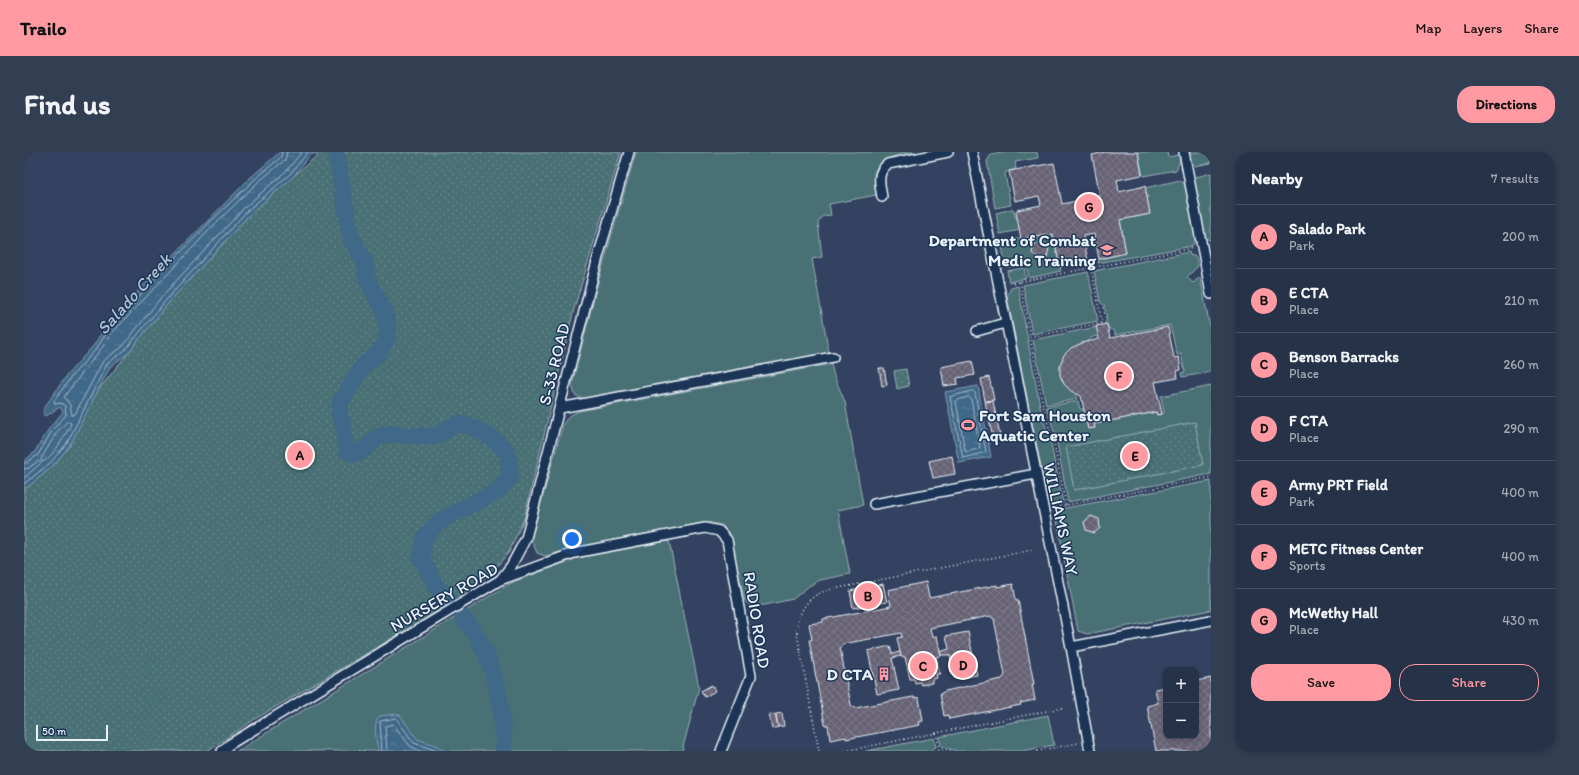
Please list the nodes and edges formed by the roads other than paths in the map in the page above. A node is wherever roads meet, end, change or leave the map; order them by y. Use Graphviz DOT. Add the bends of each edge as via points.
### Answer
graph roads {
  1 [pos="629,152"];
  2 [pos="948,152"];
  3 [pos="972,152"];
  4 [pos="1184,152"];
  5 [pos="882,197"];
  6 [pos="1211,294"];
  7 [pos="1005,323"];
  8 [pos="977,330"];
  9 [pos="833,357"];
  10 [pos="560,408"];
  11 [pos="1036,474"];
  12 [pos="874,504"];
  13 [pos="705,528"];
  14 [pos="500,580"];
  15 [pos="1211,620"];
  16 [pos="1071,647"];
  17 [pos="230,744"];
  18 [pos="218,751"];
  19 [pos="222,751"];
  20 [pos="721,751"];
  21 [pos="1090,751"];
  1 -- 10 [label="street, S-33 ROAD" via="598,257"];
  2 -- 5 [label="street" via="888,164 880,177"];
  3 -- 7 [label="street, WILLIAMS WAY"];
  4 -- 6 [label="street"];
  7 -- 8 [label="street"];
  7 -- 11 [label="street, WILLIAMS WAY"];
  9 -- 10 [label="street"];
  10 -- 14 [label="street, S-33 ROAD" via="526,538"];
  11 -- 12 [label="street"];
  11 -- 16 [label="street, WILLIAMS WAY"];
  13 -- 14 [label="street, NURSERY ROAD" via="574,553"];
  13 -- 20 [label="street, RADIO ROAD" via="720,531 727,540 752,676"];
  14 -- 17 [label="street, NURSERY ROAD"];
  15 -- 16 [label="street"];
  16 -- 21 [label="street, WILLIAMS WAY"];
  17 -- 18 [label="street"];
  17 -- 19 [label="street, NURSERY ROAD"];
}
